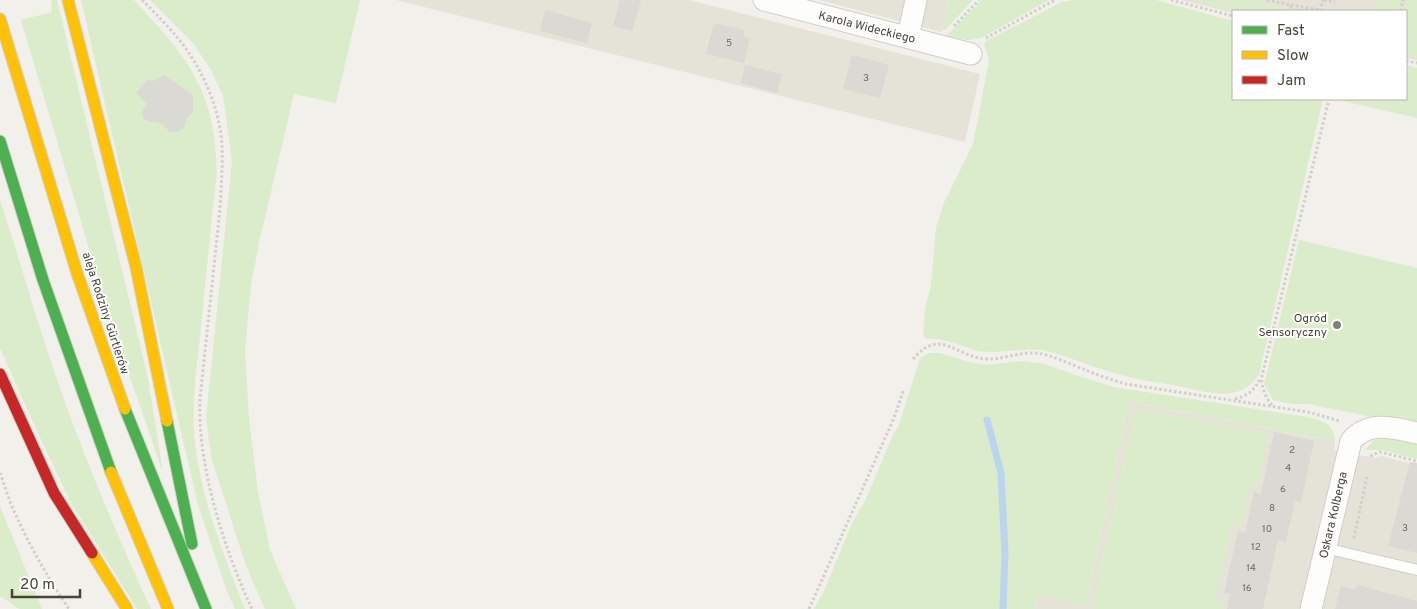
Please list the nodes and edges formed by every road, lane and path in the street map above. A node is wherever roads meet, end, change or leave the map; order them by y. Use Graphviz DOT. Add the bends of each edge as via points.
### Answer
graph roads {
  1 [pos="68,0"];
  2 [pos="142,0"];
  3 [pos="764,0"];
  4 [pos="916,0"];
  5 [pos="1054,0"];
  6 [pos="1171,0"];
  7 [pos="1267,0"];
  8 [pos="1324,0"];
  9 [pos="1336,2"];
  10 [pos="1291,5"];
  11 [pos="1290,10"];
  12 [pos="1320,10"];
  13 [pos="1232,16"];
  14 [pos="0,19"];
  15 [pos="908,37"];
  16 [pos="975,47"];
  17 [pos="1329,100"];
  18 [pos="0,141"];
  19 [pos="913,359"];
  20 [pos="0,374"];
  21 [pos="1262,376"];
  22 [pos="904,389"];
  23 [pos="1232,400"];
  24 [pos="1273,406"];
  25 [pos="1367,429"];
  26 [pos="1417,433"];
  27 [pos="1417,461"];
  28 [pos="1370,464"];
  29 [pos="0,473"];
  30 [pos="1368,473"];
  31 [pos="1325,548"];
  32 [pos="1350,554"];
  33 [pos="1417,570"];
  34 [pos="68,609"];
  35 [pos="126,609"];
  36 [pos="168,609"];
  37 [pos="206,609"];
  38 [pos="252,609"];
  39 [pos="809,609"];
  40 [pos="1310,609"];
  1 -- 37 [label="main road" via="136,267"];
  2 -- 38 [label="path" via="188,52 209,92 222,142 222,180 200,427 206,471 225,541"];
  3 -- 15 [label="street, Karola Wideckiego"];
  4 -- 15 [label="street"];
  5 -- 16 [label="path"];
  6 -- 13 [label="path"];
  7 -- 10 [label="path"];
  8 -- 9 [label="path"];
  8 -- 12 [label="path"];
  10 -- 11 [label="path"];
  10 -- 12 [label="path"];
  14 -- 37 [label="main road, aleja Rodziny Gürtlerów" via="115,385"];
  15 -- 16 [label="street, Karola Wideckiego"];
  17 -- 21 [label="path"];
  18 -- 36 [label="main road" via="43,280 105,457"];
  19 -- 23 [label="path" via="922,349 940,344 986,359 1035,353 1126,384"];
  20 -- 35 [label="main road" via="54,493"];
  21 -- 23 [label="path" via="1250,392"];
  21 -- 24 [label="path" via="1266,397"];
  22 -- 39 [label="path"];
  23 -- 24 [label="path"];
  24 -- 25 [label="path"];
  25 -- 26 [label="street" via="1376,426"];
  25 -- 31 [label="street, Oskara Kolberga" via="1351,441"];
  27 -- 28 [label="path" via="1380,452 1372,454"];
  29 -- 34 [label="path" via="35,555"];
  30 -- 32 [label="path"];
  31 -- 32 [label="lane"];
  31 -- 40 [label="street, Oskara Kolberga"];
  32 -- 33 [label="lane"];
}
